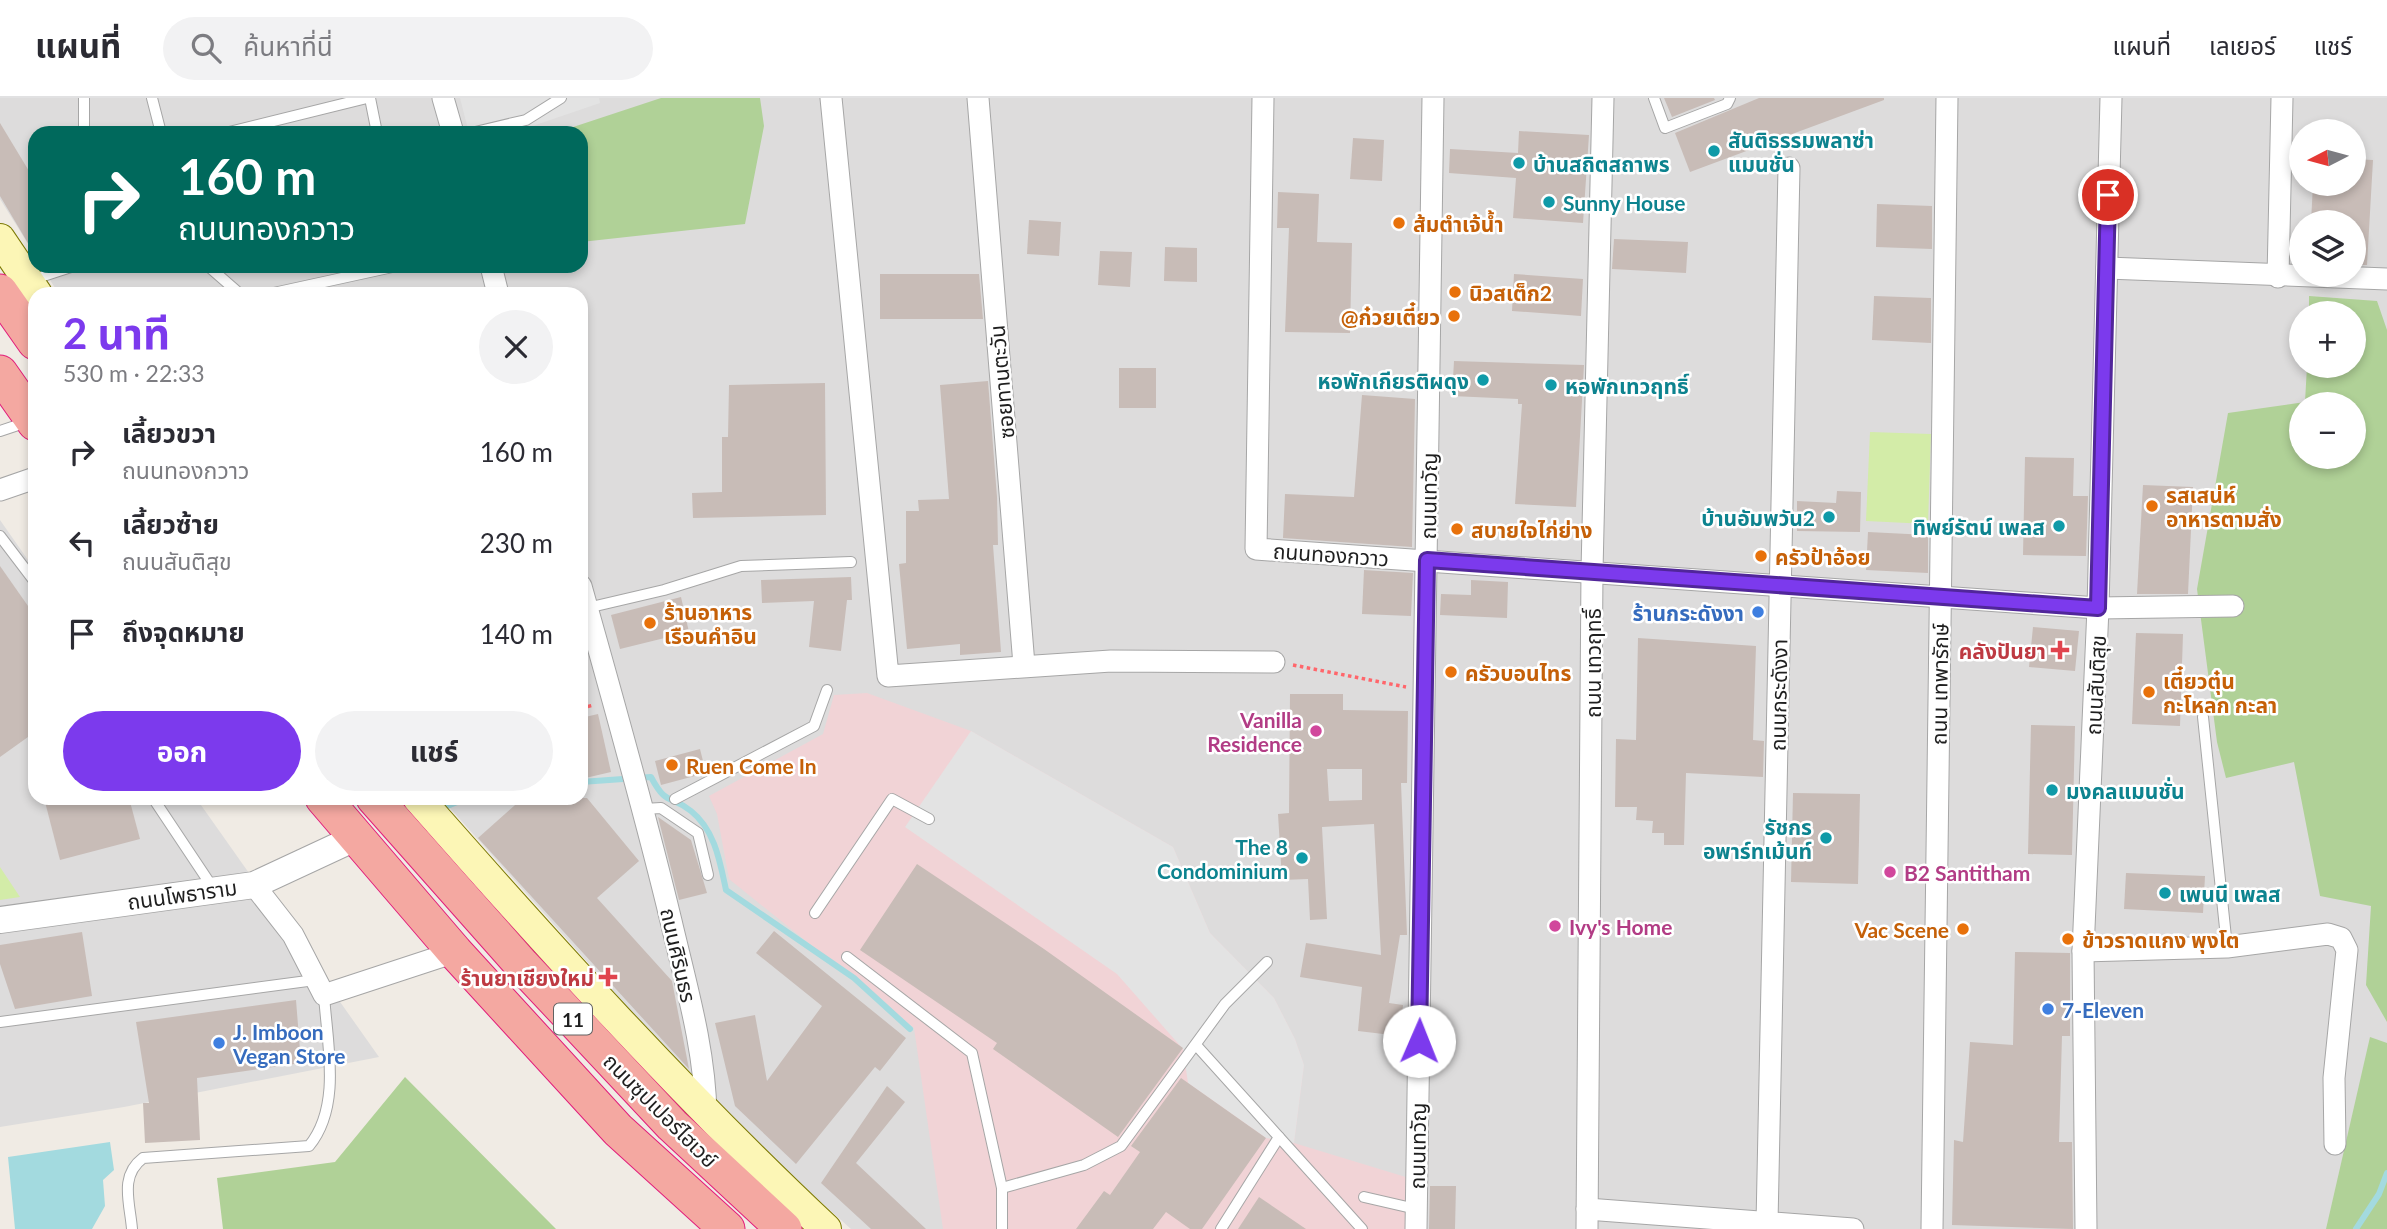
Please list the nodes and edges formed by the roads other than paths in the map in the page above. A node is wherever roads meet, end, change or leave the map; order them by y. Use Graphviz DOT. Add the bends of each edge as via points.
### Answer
graph roads {
  1 [pos="84,98"];
  2 [pos="152,98"];
  3 [pos="368,98"];
  4 [pos="443,98"];
  5 [pos="561,98"];
  6 [pos="831,98"];
  7 [pos="978,98"];
  8 [pos="1263,98"];
  9 [pos="1433,98"];
  10 [pos="1603,98"];
  11 [pos="1654,98"];
  12 [pos="1730,98"];
  13 [pos="1947,98"];
  14 [pos="2111,98"];
  15 [pos="2282,98"];
  16 [pos="84,126"];
  17 [pos="159,126"];
  18 [pos="254,126"];
  19 [pos="375,126"];
  20 [pos="451,126"];
  21 [pos="501,126"];
  22 [pos="1789,168"];
  23 [pos="0,239"];
  24 [pos="2107,268"];
  25 [pos="58,273"];
  26 [pos="216,273"];
  27 [pos="365,273"];
  28 [pos="2278,277"];
  29 [pos="2387,279"];
  30 [pos="232,287"];
  31 [pos="301,287"];
  32 [pos="22,289"];
  33 [pos="28,313"];
  34 [pos="0,373"];
  35 [pos="28,413"];
  36 [pos="28,423"];
  37 [pos="0,431"];
  38 [pos="28,480"];
  39 [pos="0,489"];
  40 [pos="0,537"];
  41 [pos="1427,560"];
  42 [pos="850,562"];
  43 [pos="1592,572"];
  44 [pos="28,573"];
  45 [pos="1780,585"];
  46 [pos="1940,596"];
  47 [pos="2234,606"];
  48 [pos="588,608"];
  49 [pos="2098,608"];
  50 [pos="588,612"];
  51 [pos="1274,662"];
  52 [pos="1024,666"];
  53 [pos="827,690"];
  54 [pos="2203,717"];
  55 [pos="675,799"];
  56 [pos="642,803"];
  57 [pos="158,805"];
  58 [pos="329,805"];
  59 [pos="380,805"];
  60 [pos="424,805"];
  61 [pos="929,819"];
  62 [pos="355,838"];
  63 [pos="708,875"];
  64 [pos="254,885"];
  65 [pos="214,890"];
  66 [pos="815,913"];
  67 [pos="0,920"];
  68 [pos="2227,947"];
  69 [pos="2083,951"];
  70 [pos="455,952"];
  71 [pos="846,957"];
  72 [pos="1266,962"];
  73 [pos="319,987"];
  74 [pos="0,1022"];
  75 [pos="1195,1045"];
  76 [pos="706,1115"];
  77 [pos="1279,1137"];
  78 [pos="2335,1144"];
  79 [pos="1002,1188"];
  80 [pos="1364,1198"];
  81 [pos="1416,1219"];
  82 [pos="1587,1219"];
  83 [pos="1767,1223"];
  84 [pos="132,1225"];
  85 [pos="122,1229"];
  86 [pos="726,1229"];
  87 [pos="784,1229"];
  88 [pos="825,1229"];
  89 [pos="1002,1229"];
  90 [pos="1221,1229"];
  91 [pos="1362,1229"];
  92 [pos="1853,1229"];
  93 [pos="1932,1229"];
  94 [pos="2086,1229"];
  1 -- 16 [label="lane"];
  2 -- 17 [label="lane"];
  3 -- 18 [label="lane"];
  3 -- 19 [label="lane"];
  4 -- 20 [label="street"];
  5 -- 21 [label="lane" via="526,120"];
  6 -- 52 [label="street" via="888,676"];
  7 -- 52 [label="street, ซอยทานตะวัน"];
  8 -- 41 [label="street, ถนนทองกวาว" via="1256,549"];
  9 -- 41 [label="street, ถนนเทวัญ"];
  10 -- 43 [label="street, ถนน เทวฤทธิ์"];
  11 -- 12 [label="lane" via="1665,128 1727,104"];
  13 -- 46 [label="street, ถนน เทพารักษ์"];
  14 -- 24 [label="street, ถนนสันติสุข"];
  15 -- 28 [label="street"];
  22 -- 45 [label="street, ถนนกระดังงา"];
  23 -- 32 [label="main road"];
  24 -- 28 [label="street"];
  24 -- 49 [label="street, ถนนสันติสุข"];
  25 -- 32 [label="lane"];
  26 -- 30 [label="lane"];
  27 -- 31 [label="lane"];
  28 -- 29 [label="street"];
  32 -- 33 [label="highway"];
  34 -- 35 [label="highway"];
  36 -- 37 [label="lane"];
  38 -- 39 [label="street"];
  40 -- 44 [label="lane"];
  41 -- 43 [label="street, ถนนทองกวาว"];
  41 -- 81 [label="street, ถนนเทวัญ"];
  42 -- 48 [label="lane" via="741,566"];
  43 -- 45 [label="street, ถนนทองกวาว"];
  43 -- 82 [label="street, ถนน เทวฤทธิ์"];
  45 -- 46 [label="street, ถนนทองกวาว"];
  45 -- 83 [label="street, ถนนกระดังงา"];
  46 -- 49 [label="street, ถนนทองกวาว"];
  46 -- 93 [label="street, ถนน เทพารักษ์"];
  47 -- 49 [label="street, ถนนทองกวาว"];
  49 -- 69 [label="street, ถนนสันติสุข"];
  50 -- 56 [label="street, ถนนศิรินธร"];
  51 -- 52 [label="street" via="1111,661"];
  53 -- 55 [label="lane" via="814,726"];
  54 -- 68 [label="lane"];
  56 -- 63 [label="lane" via="661,808 698,833"];
  56 -- 76 [label="street, ถนนศิรินธร" via="693,1014 705,1076"];
  57 -- 65 [label="lane"];
  58 -- 62 [label="highway, ถนนซุปเปอร์ไฮเวย์ / 11"];
  59 -- 87 [label="highway, ถนนซุปเปอร์ไฮเวย์ / 11" via="672,1125"];
  60 -- 76 [label="main road"];
  61 -- 66 [label="lane" via="891,799"];
  62 -- 64 [label="street, ถนนโพธาราม"];
  62 -- 70 [label="highway, ถนนซุปเปอร์ไฮเวย์ / 11"];
  64 -- 65 [label="street, ถนนโพธาราม"];
  64 -- 73 [label="street" via="293,935"];
  65 -- 67 [label="street, ถนนโพธาราม"];
  68 -- 69 [label="street"];
  68 -- 78 [label="street" via="2328,934 2341,938 2347,950 2334,1078"];
  69 -- 94 [label="street, ถนนสันติสุข"];
  70 -- 73 [label="street"];
  70 -- 86 [label="highway, ถนนซุปเปอร์ไฮเวย์ / 11" via="618,1130"];
  71 -- 79 [label="lane" via="972,1053"];
  72 -- 75 [label="lane" via="1225,1004"];
  73 -- 74 [label="lane"];
  73 -- 84 [label="lane" via="330,1083 322,1130 309,1146 143,1158 132,1166 127,1180"];
  75 -- 77 [label="lane"];
  75 -- 79 [label="lane" via="1121,1146 1084,1164"];
  76 -- 88 [label="main road"];
  77 -- 90 [label="lane"];
  77 -- 91 [label="lane"];
  79 -- 89 [label="lane"];
  80 -- 81 [label="lane"];
  82 -- 83 [label="street"];
  83 -- 92 [label="street"];
  84 -- 85 [label="lane"];
}
